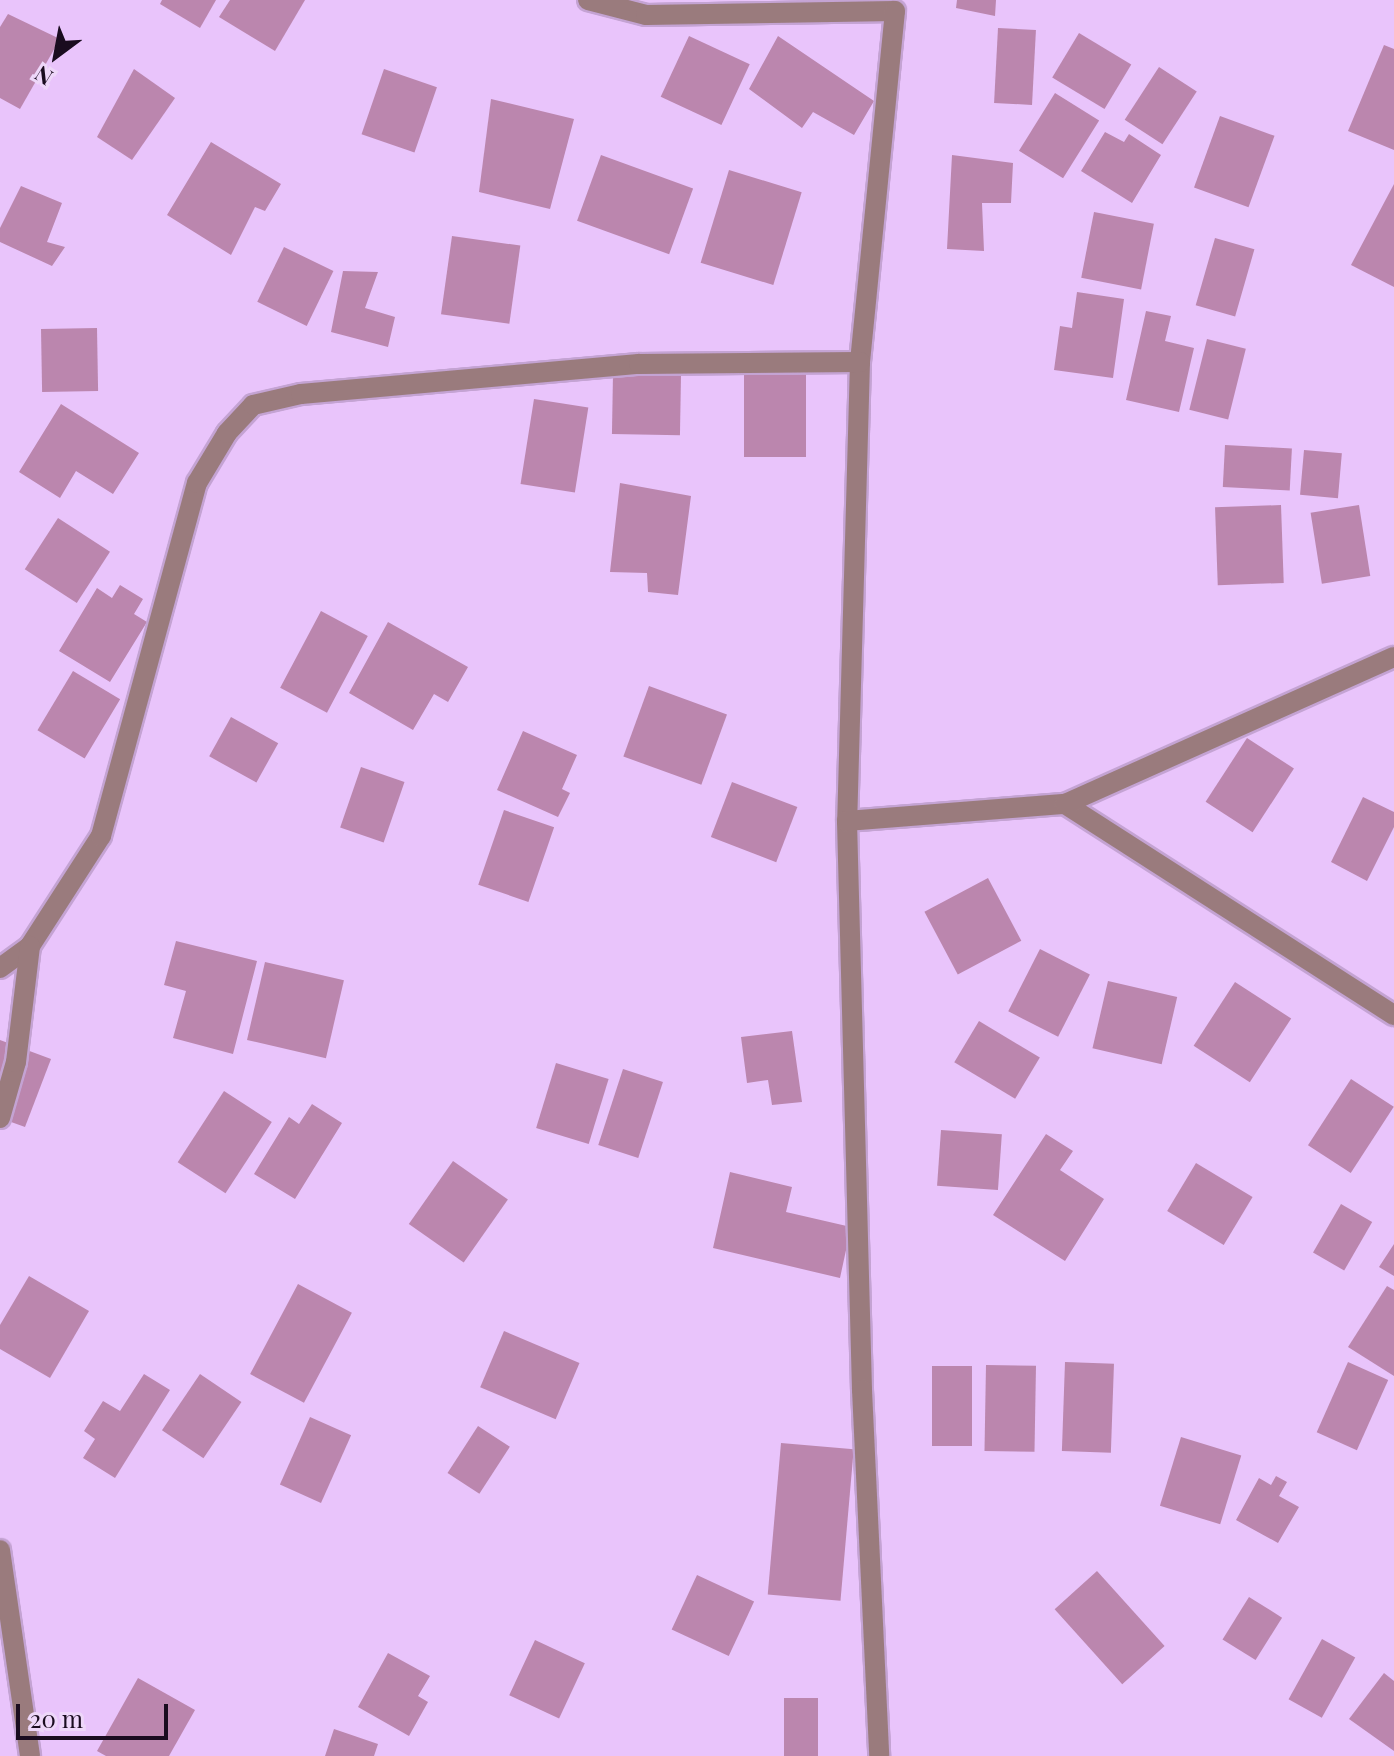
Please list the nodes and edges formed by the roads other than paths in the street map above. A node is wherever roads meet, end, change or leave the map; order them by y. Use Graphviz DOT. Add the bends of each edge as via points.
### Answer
graph roads {
  1 [pos="588,0"];
  2 [pos="897,6"];
  3 [pos="860,362"];
  4 [pos="1394,657"];
  5 [pos="1065,804"];
  6 [pos="847,821"];
  7 [pos="30,946"];
  8 [pos="0,968"];
  9 [pos="1394,1015"];
  10 [pos="0,1118"];
  11 [pos="0,1550"];
  12 [pos="30,1756"];
  13 [pos="879,1756"];
  1 -- 2 [label="street" via="646,15"];
  2 -- 3 [label="street"];
  3 -- 6 [label="street"];
  3 -- 7 [label="street" via="639,364 301,394 253,405 227,433 197,483 101,836"];
  4 -- 5 [label="street"];
  5 -- 6 [label="street"];
  5 -- 9 [label="street"];
  6 -- 13 [label="street" via="862,1390"];
  7 -- 8 [label="street"];
  7 -- 10 [label="street" via="16,1062"];
  11 -- 12 [label="street"];
}
